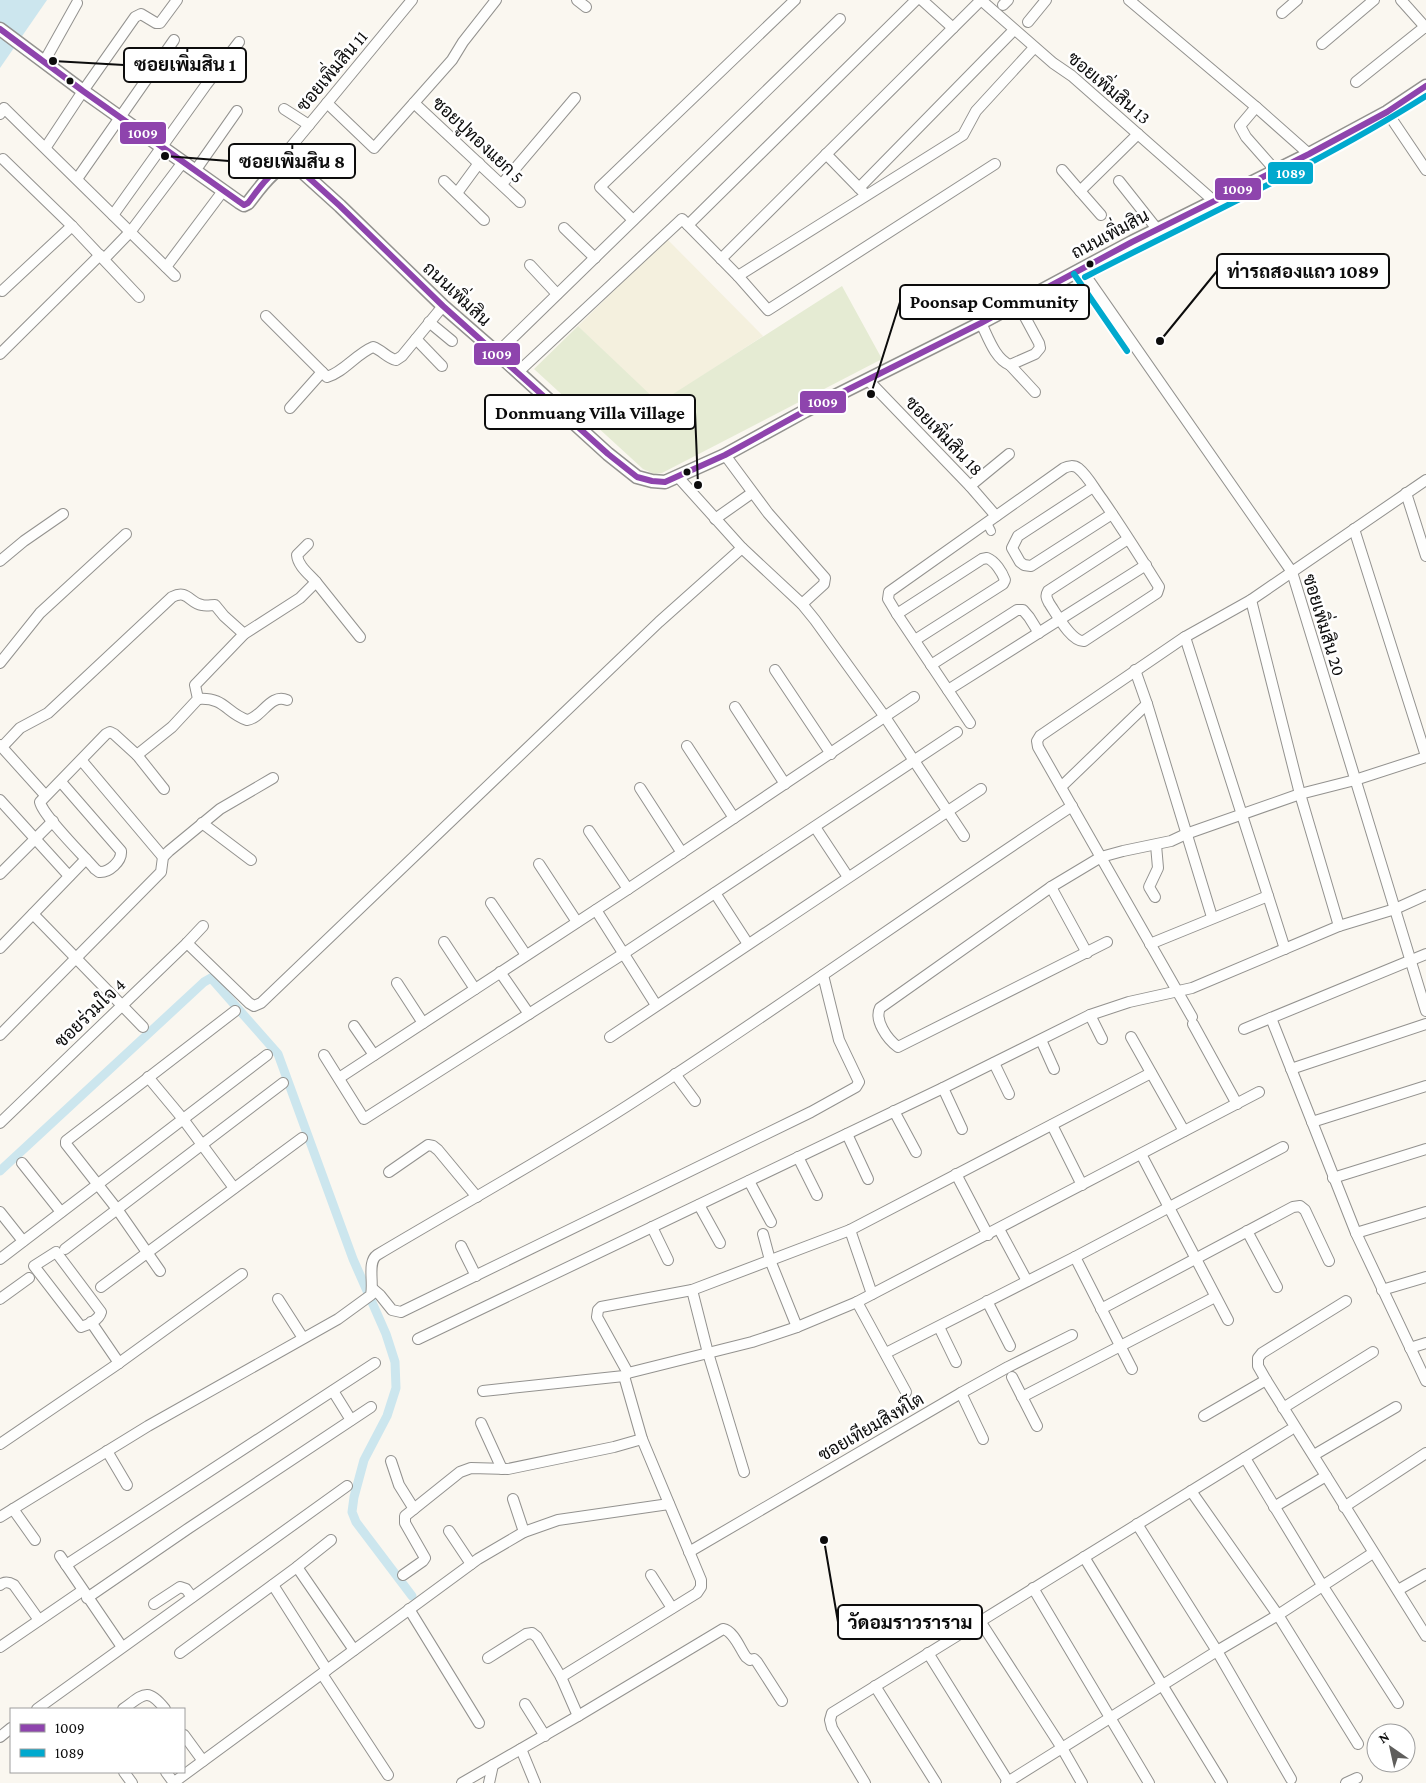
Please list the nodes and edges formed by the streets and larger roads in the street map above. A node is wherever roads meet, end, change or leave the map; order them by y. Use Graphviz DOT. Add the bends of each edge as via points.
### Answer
graph roads {
  1 [pos="177,0"];
  2 [pos="412,0"];
  3 [pos="496,0"];
  4 [pos="793,0"];
  5 [pos="916,0"];
  6 [pos="922,0"];
  7 [pos="1046,0"];
  8 [pos="1129,0"];
  9 [pos="1297,0"];
  10 [pos="1374,0"];
  11 [pos="1401,0"];
  12 [pos="980,2"];
  13 [pos="77,3"];
  14 [pos="1282,12"];
  15 [pos="840,19"];
  16 [pos="1028,22"];
  17 [pos="1425,27"];
  18 [pos="953,28"];
  19 [pos="0,29"];
  20 [pos="1011,32"];
  21 [pos="174,40"];
  22 [pos="239,42"];
  23 [pos="1322,44"];
  24 [pos="1032,50"];
  25 [pos="44,62"];
  26 [pos="1356,82"];
  27 [pos="1426,86"];
  28 [pos="83,90"];
  29 [pos="575,98"];
  30 [pos="327,103"];
  31 [pos="414,103"];
  32 [pos="1256,107"];
  33 [pos="284,109"];
  34 [pos="238,112"];
  35 [pos="1387,112"];
  36 [pos="0,114"];
  37 [pos="120,117"];
  38 [pos="309,125"];
  39 [pos="1138,134"];
  40 [pos="46,147"];
  41 [pos="162,147"];
  42 [pos="826,154"];
  43 [pos="1309,154"];
  44 [pos="3,159"];
  45 [pos="183,162"];
  46 [pos="479,163"];
  47 [pos="995,164"];
  48 [pos="283,166"];
  49 [pos="1062,170"];
  50 [pos="1426,170"];
  51 [pos="195,171"];
  52 [pos="1276,171"];
  53 [pos="77,179"];
  54 [pos="444,180"];
  55 [pos="1119,181"];
  56 [pos="502,184"];
  57 [pos="223,191"];
  58 [pos="1080,191"];
  59 [pos="862,192"];
  60 [pos="457,193"];
  61 [pos="520,202"];
  62 [pos="1215,202"];
  63 [pos="113,215"];
  64 [pos="1100,215"];
  65 [pos="484,220"];
  66 [pos="634,220"];
  67 [pos="688,225"];
  68 [pos="72,226"];
  69 [pos="564,228"];
  70 [pos="1157,229"];
  71 [pos="130,231"];
  72 [pos="102,257"];
  73 [pos="595,258"];
  74 [pos="721,259"];
  75 [pos="530,265"];
  76 [pos="166,267"];
  77 [pos="1081,269"];
  78 [pos="175,276"];
  79 [pos="738,276"];
  80 [pos="2,291"];
  81 [pos="558,294"];
  82 [pos="139,297"];
  83 [pos="1018,304"];
  84 [pos="442,306"];
  85 [pos="266,316"];
  86 [pos="429,322"];
  87 [pos="981,324"];
  88 [pos="416,339"];
  89 [pos="452,341"];
  90 [pos="497,353"];
  91 [pos="0,354"];
  92 [pos="1010,365"];
  93 [pos="442,366"];
  94 [pos="322,372"];
  95 [pos="518,372"];
  96 [pos="868,380"];
  97 [pos="1035,392"];
  98 [pos="290,408"];
  99 [pos="1009,454"];
  100 [pos="725,455"];
  101 [pos="678,477"];
  102 [pos="1426,480"];
  103 [pos="970,486"];
  104 [pos="1093,488"];
  105 [pos="752,493"];
  106 [pos="1406,493"];
  107 [pos="62,514"];
  108 [pos="1112,514"];
  109 [pos="996,516"];
  110 [pos="715,519"];
  111 [pos="1421,524"];
  112 [pos="1354,529"];
  113 [pos="126,534"];
  114 [pos="1128,539"];
  115 [pos="308,544"];
  116 [pos="742,548"];
  117 [pos="1426,556"];
  118 [pos="0,561"];
  119 [pos="1146,566"];
  120 [pos="1292,572"];
  121 [pos="316,582"];
  122 [pos="1251,600"];
  123 [pos="802,604"];
  124 [pos="897,614"];
  125 [pos="1060,620"];
  126 [pos="1039,633"];
  127 [pos="244,634"];
  128 [pos="1185,637"];
  129 [pos="360,638"];
  130 [pos="915,640"];
  131 [pos="0,663"];
  132 [pos="931,665"];
  133 [pos="775,670"];
  134 [pos="1135,670"];
  135 [pos="948,690"];
  136 [pos="914,697"];
  137 [pos="198,699"];
  138 [pos="287,700"];
  139 [pos="1147,704"];
  140 [pos="735,708"];
  141 [pos="885,717"];
  142 [pos="970,723"];
  143 [pos="957,732"];
  144 [pos="1,746"];
  145 [pos="688,746"];
  146 [pos="831,754"];
  147 [pos="137,755"];
  148 [pos="1426,756"];
  149 [pos="915,760"];
  150 [pos="82,761"];
  151 [pos="273,778"];
  152 [pos="1355,780"];
  153 [pos="61,782"];
  154 [pos="785,784"];
  155 [pos="640,788"];
  156 [pos="1061,788"];
  157 [pos="164,789"];
  158 [pos="981,789"];
  159 [pos="1300,794"];
  160 [pos="45,795"];
  161 [pos="0,800"];
  162 [pos="1072,806"];
  163 [pos="947,811"];
  164 [pos="1242,814"];
  165 [pos="734,818"];
  166 [pos="53,821"];
  167 [pos="202,823"];
  168 [pos="815,826"];
  169 [pos="589,830"];
  170 [pos="1186,834"];
  171 [pos="964,836"];
  172 [pos="35,838"];
  173 [pos="1156,845"];
  174 [pos="682,853"];
  175 [pos="164,857"];
  176 [pos="1101,857"];
  177 [pos="86,859"];
  178 [pos="251,860"];
  179 [pos="539,864"];
  180 [pos="0,874"];
  181 [pos="69,876"];
  182 [pos="848,877"];
  183 [pos="1051,887"];
  184 [pos="628,889"];
  185 [pos="715,893"];
  186 [pos="1426,895"];
  187 [pos="1268,896"];
  188 [pos="1155,897"];
  189 [pos="491,903"];
  190 [pos="1395,909"];
  191 [pos="596,910"];
  192 [pos="33,914"];
  193 [pos="1212,918"];
  194 [pos="577,922"];
  195 [pos="203,926"];
  196 [pos="1339,926"];
  197 [pos="444,942"];
  198 [pos="1107,942"];
  199 [pos="186,943"];
  200 [pos="748,944"];
  201 [pos="1150,944"];
  202 [pos="0,948"];
  203 [pos="1285,949"];
  204 [pos="1087,953"];
  205 [pos="624,954"];
  206 [pos="1426,954"];
  207 [pos="526,955"];
  208 [pos="76,958"];
  209 [pos="1410,960"];
  210 [pos="500,972"];
  211 [pos="823,975"];
  212 [pos="397,983"];
  213 [pos="475,989"];
  214 [pos="1178,992"];
  215 [pos="122,1005"];
  216 [pos="656,1005"];
  217 [pos="1426,1011"];
  218 [pos="235,1012"];
  219 [pos="529,1014"];
  220 [pos="1090,1015"];
  221 [pos="1271,1018"];
  222 [pos="423,1023"];
  223 [pos="1426,1024"];
  224 [pos="354,1026"];
  225 [pos="143,1027"];
  226 [pos="1244,1029"];
  227 [pos="0,1035"];
  228 [pos="610,1036"];
  229 [pos="1131,1037"];
  230 [pos="1102,1039"];
  231 [pos="1041,1040"];
  232 [pos="267,1055"];
  233 [pos="324,1055"];
  234 [pos="374,1055"];
  235 [pos="994,1063"];
  236 [pos="1054,1068"];
  237 [pos="1292,1069"];
  238 [pos="1151,1073"];
  239 [pos="675,1074"];
  240 [pos="148,1077"];
  241 [pos="339,1078"];
  242 [pos="283,1083"];
  243 [pos="1426,1086"];
  244 [pos="943,1088"];
  245 [pos="1259,1092"];
  246 [pos="1009,1094"];
  247 [pos="694,1101"];
  248 [pos="1236,1104"];
  249 [pos="894,1111"];
  250 [pos="183,1119"];
  251 [pos="1312,1122"];
  252 [pos="0,1123"];
  253 [pos="1052,1125"];
  254 [pos="962,1128"];
  255 [pos="1184,1131"];
  256 [pos="846,1134"];
  257 [pos="302,1138"];
  258 [pos="201,1145"];
  259 [pos="1283,1147"];
  260 [pos="1426,1149"];
  261 [pos="916,1152"];
  262 [pos="1141,1154"];
  263 [pos="798,1157"];
  264 [pos="22,1163"];
  265 [pos="388,1172"];
  266 [pos="956,1174"];
  267 [pos="1333,1178"];
  268 [pos="868,1179"];
  269 [pos="748,1181"];
  270 [pos="98,1184"];
  271 [pos="1082,1185"];
  272 [pos="234,1188"];
  273 [pos="817,1195"];
  274 [pos="477,1196"];
  275 [pos="699,1205"];
  276 [pos="1168,1207"];
  277 [pos="117,1208"];
  278 [pos="0,1212"];
  279 [pos="61,1212"];
  280 [pos="1426,1212"];
  281 [pos="771,1222"];
  282 [pos="652,1227"];
  283 [pos="999,1229"];
  284 [pos="850,1230"];
  285 [pos="1247,1231"];
  286 [pos="1356,1233"];
  287 [pos="763,1234"];
  288 [pos="988,1235"];
  289 [pos="23,1241"];
  290 [pos="720,1243"];
  291 [pos="461,1246"];
  292 [pos="65,1249"];
  293 [pos="147,1252"];
  294 [pos="1075,1257"];
  295 [pos="0,1259"];
  296 [pos="1195,1259"];
  297 [pos="668,1260"];
  298 [pos="770,1260"];
  299 [pos="1329,1261"];
  300 [pos="160,1272"];
  301 [pos="242,1274"];
  302 [pos="476,1276"];
  303 [pos="1426,1277"];
  304 [pos="29,1278"];
  305 [pos="1028,1281"];
  306 [pos="101,1287"];
  307 [pos="1277,1287"];
  308 [pos="692,1290"];
  309 [pos="1382,1290"];
  310 [pos="370,1294"];
  311 [pos="872,1294"];
  312 [pos="1216,1297"];
  313 [pos="0,1299"];
  314 [pos="278,1299"];
  315 [pos="987,1301"];
  316 [pos="1346,1301"];
  317 [pos="857,1302"];
  318 [pos="1101,1309"];
  319 [pos="1228,1320"];
  320 [pos="91,1322"];
  321 [pos="797,1327"];
  322 [pos="939,1327"];
  323 [pos="1072,1335"];
  324 [pos="303,1338"];
  325 [pos="418,1340"];
  326 [pos="1426,1343"];
  327 [pos="1010,1346"];
  328 [pos="1120,1346"];
  329 [pos="1410,1348"];
  330 [pos="1374,1352"];
  331 [pos="886,1353"];
  332 [pos="708,1354"];
  333 [pos="956,1362"];
  334 [pos="119,1363"];
  335 [pos="375,1363"];
  336 [pos="1132,1370"];
  337 [pos="626,1374"];
  338 [pos="1012,1376"];
  339 [pos="1266,1380"];
  340 [pos="1426,1381"];
  341 [pos="333,1391"];
  342 [pos="483,1391"];
  343 [pos="906,1392"];
  344 [pos="961,1394"];
  345 [pos="1022,1397"];
  346 [pos="371,1407"];
  347 [pos="1396,1407"];
  348 [pos="1283,1408"];
  349 [pos="1204,1416"];
  350 [pos="351,1420"];
  351 [pos="481,1422"];
  352 [pos="1037,1426"];
  353 [pos="1290,1430"];
  354 [pos="642,1439"];
  355 [pos="983,1439"];
  356 [pos="0,1444"];
  357 [pos="107,1451"];
  358 [pos="1426,1453"];
  359 [pos="1314,1455"];
  360 [pos="1244,1458"];
  361 [pos="391,1461"];
  362 [pos="502,1469"];
  363 [pos="744,1472"];
  364 [pos="1326,1476"];
  365 [pos="127,1484"];
  366 [pos="347,1486"];
  367 [pos="1191,1491"];
  368 [pos="513,1499"];
  369 [pos="669,1504"];
  370 [pos="1274,1507"];
  371 [pos="1344,1507"];
  372 [pos="13,1508"];
  373 [pos="414,1509"];
  374 [pos="0,1517"];
  375 [pos="1137,1524"];
  376 [pos="448,1531"];
  377 [pos="524,1532"];
  378 [pos="35,1540"];
  379 [pos="331,1540"];
  380 [pos="689,1552"];
  381 [pos="1373,1553"];
  382 [pos="60,1556"];
  383 [pos="1084,1557"];
  384 [pos="471,1564"];
  385 [pos="66,1566"];
  386 [pos="298,1567"];
  387 [pos="403,1574"];
  388 [pos="1426,1574"];
  389 [pos="651,1575"];
  390 [pos="273,1584"];
  391 [pos="0,1585"];
  392 [pos="1322,1585"];
  393 [pos="1033,1588"];
  394 [pos="1398,1590"];
  395 [pos="85,1594"];
  396 [pos="192,1597"];
  397 [pos="154,1604"];
  398 [pos="672,1608"];
  399 [pos="409,1609"];
  400 [pos="1278,1614"];
  401 [pos="39,1620"];
  402 [pos="980,1622"];
  403 [pos="1425,1632"];
  404 [pos="0,1646"];
  405 [pos="122,1647"];
  406 [pos="354,1650"];
  407 [pos="1217,1651"];
  408 [pos="180,1652"];
  409 [pos="928,1654"];
  410 [pos="488,1658"];
  411 [pos="325,1672"];
  412 [pos="561,1677"];
  413 [pos="1162,1685"];
  414 [pos="875,1686"];
  415 [pos="782,1701"];
  416 [pos="1398,1703"];
  417 [pos="525,1704"];
  418 [pos="38,1708"];
  419 [pos="124,1708"];
  420 [pos="164,1708"];
  421 [pos="578,1716"];
  422 [pos="1111,1717"];
  423 [pos="478,1723"];
  424 [pos="10,1729"];
  425 [pos="185,1736"];
  426 [pos="545,1736"];
  427 [pos="0,1737"];
  428 [pos="1358,1744"];
  429 [pos="1062,1748"];
  430 [pos="521,1750"];
  431 [pos="203,1761"];
  432 [pos="492,1766"];
  433 [pos="388,1775"];
  434 [pos="1357,1778"];
  435 [pos="1291,1779"];
  436 [pos="174,1783"];
  437 [pos="462,1783"];
  438 [pos="489,1783"];
  439 [pos="535,1783"];
  440 [pos="865,1783"];
  441 [pos="936,1783"];
  442 [pos="1007,1783"];
  443 [pos="1082,1783"];
  444 [pos="1149,1783"];
  445 [pos="1222,1783"];
  446 [pos="1346,1783"];
  1 -- 28 [label="street" via="160,23 137,14"];
  2 -- 30 [label="street, ซอยเพิ่มสิน 11"];
  3 -- 31 [label="street" via="452,60"];
  4 -- 66 [label="street" via="600,187"];
  5 -- 67 [label="street"];
  6 -- 18 [label="street"];
  7 -- 16 [label="street"];
  8 -- 32 [label="street"];
  9 -- 14 [label="street"];
  10 -- 23 [label="street"];
  11 -- 17 [label="street"];
  12 -- 18 [label="street"];
  12 -- 39 [label="street, ซอยเพิ่มสิน 13"];
  13 -- 25 [label="street"];
  15 -- 66 [label="street"];
  17 -- 26 [label="street"];
  18 -- 42 [label="street"];
  19 -- 25 [label="street"];
  20 -- 59 [label="street"];
  21 -- 37 [label="street"];
  22 -- 41 [label="street"];
  24 -- 59 [label="street" via="976,111 963,134"];
  25 -- 28 [label="street"];
  27 -- 35 [label="street, ถนนเพิ่มสิน"];
  28 -- 37 [label="street"];
  28 -- 40 [label="street"];
  29 -- 56 [label="street"];
  30 -- 31 [label="street" via="374,148"];
  30 -- 38 [label="street, ซอยเพิ่มสิน 11"];
  31 -- 46 [label="street, ซอยปูทองแยก 5"];
  32 -- 43 [label="street"];
  32 -- 52 [label="street" via="1240,126"];
  33 -- 38 [label="street"];
  34 -- 51 [label="street"];
  35 -- 43 [label="street, ถนนเพิ่มสิน"];
  35 -- 50 [label="street"];
  36 -- 40 [label="street" via="4,108"];
  37 -- 41 [label="street"];
  37 -- 53 [label="street"];
  38 -- 48 [label="street, ซอยเพิ่มสิน 11" via="285,154"];
  39 -- 58 [label="street"];
  39 -- 62 [label="street, ซอยเพิ่มสิน 13"];
  40 -- 53 [label="street"];
  41 -- 45 [label="street"];
  41 -- 63 [label="street"];
  42 -- 59 [label="street"];
  42 -- 74 [label="street"];
  43 -- 52 [label="street, ถนนเพิ่มสิน"];
  44 -- 68 [label="street"];
  45 -- 51 [label="street"];
  45 -- 71 [label="street"];
  46 -- 56 [label="street, ซอยปูทองแยก 5"];
  46 -- 60 [label="street"];
  47 -- 79 [label="street" via="768,310"];
  48 -- 57 [label="street" via="248,203 244,204"];
  48 -- 84 [label="street, ถนนเพิ่มสิน" via="298,168"];
  49 -- 58 [label="street"];
  51 -- 57 [label="street"];
  52 -- 62 [label="street, ถนนเพิ่มสิน"];
  53 -- 63 [label="street"];
  54 -- 60 [label="street"];
  55 -- 70 [label="street"];
  56 -- 61 [label="street, ซอยปูทองแยก 5"];
  57 -- 76 [label="street"];
  58 -- 64 [label="street"];
  59 -- 79 [label="street"];
  60 -- 65 [label="street"];
  62 -- 70 [label="street, ถนนเพิ่มสิน"];
  63 -- 71 [label="street"];
  66 -- 73 [label="street"];
  67 -- 74 [label="street"];
  67 -- 95 [label="street" via="682,218"];
  68 -- 72 [label="street"];
  68 -- 80 [label="street"];
  69 -- 73 [label="street"];
  70 -- 77 [label="street, ถนนเพิ่มสิน"];
  71 -- 72 [label="street"];
  71 -- 76 [label="street"];
  72 -- 82 [label="street"];
  72 -- 91 [label="street"];
  73 -- 81 [label="street"];
  74 -- 79 [label="street"];
  75 -- 81 [label="street"];
  76 -- 78 [label="street"];
  77 -- 83 [label="street, ถนนเพิ่มสิน"];
  77 -- 120 [label="street, ซอยเพิ่มสิน 20"];
  81 -- 90 [label="street"];
  83 -- 87 [label="street, ถนนเพิ่มสิน"];
  83 -- 92 [label="street" via="1040,348 1035,354"];
  84 -- 86 [label="street"];
  84 -- 90 [label="street, ถนนเพิ่มสิน"];
  85 -- 94 [label="street"];
  86 -- 88 [label="street"];
  86 -- 89 [label="street"];
  87 -- 92 [label="street" via="999,358"];
  87 -- 96 [label="street, ถนนเพิ่มสิน"];
  88 -- 93 [label="street"];
  88 -- 94 [label="street" via="396,360 373,347 329,377"];
  90 -- 95 [label="street, ถนนเพิ่มสิน"];
  92 -- 97 [label="street"];
  94 -- 98 [label="street"];
  95 -- 101 [label="street, ถนนเพิ่มสิน" via="637,477 665,482"];
  96 -- 100 [label="street, ถนนเพิ่มสิน"];
  96 -- 103 [label="street, ซอยเพิ่มสิน 18"];
  99 -- 103 [label="street"];
  100 -- 101 [label="street, ถนนเพิ่มสิน"];
  100 -- 105 [label="street"];
  101 -- 110 [label="street"];
  102 -- 106 [label="street"];
  103 -- 109 [label="street, ซอยเพิ่มสิน 18"];
  104 -- 108 [label="street"];
  104 -- 108 [label="street" via="1018,536 1012,548 1020,562 1031,566"];
  104 -- 109 [label="street" via="1078,468 1068,466"];
  105 -- 110 [label="street"];
  105 -- 123 [label="street" via="825,578 824,584"];
  106 -- 111 [label="street"];
  106 -- 112 [label="street"];
  107 -- 118 [label="street"];
  108 -- 114 [label="street"];
  109 -- 124 [label="street" via="989,527 889,592 888,599"];
  110 -- 116 [label="street"];
  111 -- 117 [label="street"];
  112 -- 120 [label="street"];
  112 -- 148 [label="street"];
  113 -- 131 [label="street" via="40,613"];
  114 -- 119 [label="street"];
  114 -- 125 [label="street" via="1048,591 1046,598"];
  115 -- 121 [label="street" via="297,559"];
  116 -- 123 [label="street"];
  116 -- 199 [label="street" via="647,634 261,1003 249,1004"];
  119 -- 125 [label="street"];
  119 -- 125 [label="street" via="1160,591 1084,641 1073,638"];
  120 -- 122 [label="street"];
  120 -- 152 [label="street, ซอยเพิ่มสิน 20"];
  121 -- 127 [label="street" via="300,598"];
  121 -- 129 [label="street"];
  122 -- 128 [label="street"];
  122 -- 159 [label="street"];
  123 -- 141 [label="street"];
  124 -- 130 [label="street"];
  124 -- 130 [label="street" via="982,559 987,558 995,564 1004,577 1003,584"];
  125 -- 126 [label="street"];
  126 -- 132 [label="street" via="1026,613 1017,610"];
  126 -- 135 [label="street"];
  127 -- 137 [label="street" via="195,685"];
  127 -- 144 [label="street" via="215,605 201,605 184,594 177,594 48,713 20,728"];
  128 -- 134 [label="street"];
  128 -- 164 [label="street"];
  130 -- 132 [label="street"];
  132 -- 135 [label="street"];
  133 -- 146 [label="street"];
  134 -- 139 [label="street"];
  134 -- 156 [label="street" via="1040,736 1038,747"];
  135 -- 142 [label="street"];
  136 -- 141 [label="street"];
  137 -- 138 [label="street" via="210,698 222,703 247,720 256,717 276,699"];
  137 -- 147 [label="street" via="172,727"];
  139 -- 156 [label="street"];
  139 -- 170 [label="street"];
  140 -- 154 [label="street"];
  141 -- 146 [label="street"];
  141 -- 149 [label="street"];
  143 -- 149 [label="street"];
  144 -- 160 [label="street"];
  145 -- 165 [label="street"];
  146 -- 154 [label="street"];
  147 -- 150 [label="street" via="110,732"];
  147 -- 157 [label="street"];
  148 -- 152 [label="street"];
  149 -- 163 [label="street"];
  149 -- 168 [label="street"];
  150 -- 153 [label="street"];
  150 -- 175 [label="street"];
  151 -- 167 [label="street"];
  152 -- 159 [label="street"];
  152 -- 190 [label="street, ซอยเพิ่มสิน 20"];
  153 -- 160 [label="street"];
  153 -- 177 [label="street" via="122,854 102,873"];
  154 -- 165 [label="street"];
  155 -- 174 [label="street"];
  156 -- 162 [label="street"];
  158 -- 163 [label="street"];
  159 -- 164 [label="street"];
  159 -- 196 [label="street"];
  160 -- 166 [label="street" via="40,805"];
  161 -- 172 [label="street"];
  162 -- 176 [label="street"];
  162 -- 211 [label="street"];
  163 -- 171 [label="street"];
  163 -- 182 [label="street"];
  164 -- 170 [label="street"];
  164 -- 187 [label="street"];
  165 -- 174 [label="street"];
  166 -- 172 [label="street"];
  166 -- 177 [label="street"];
  167 -- 175 [label="street"];
  167 -- 178 [label="street"];
  168 -- 182 [label="street"];
  168 -- 185 [label="street"];
  169 -- 184 [label="street"];
  170 -- 173 [label="street"];
  170 -- 193 [label="street"];
  172 -- 180 [label="street"];
  172 -- 181 [label="street"];
  173 -- 176 [label="street"];
  173 -- 188 [label="street" via="1158,868 1148,887"];
  174 -- 184 [label="street"];
  175 -- 208 [label="street" via="161,872"];
  176 -- 183 [label="street"];
  176 -- 201 [label="street"];
  177 -- 181 [label="street"];
  179 -- 194 [label="street"];
  181 -- 192 [label="street"];
  182 -- 200 [label="street"];
  183 -- 204 [label="street"];
  183 -- 204 [label="street" via="880,1008 877,1019 898,1047"];
  184 -- 191 [label="street"];
  185 -- 200 [label="street"];
  185 -- 205 [label="street"];
  186 -- 190 [label="street"];
  187 -- 193 [label="street"];
  187 -- 203 [label="street"];
  189 -- 207 [label="street"];
  190 -- 196 [label="street"];
  190 -- 209 [label="street, ซอยเพิ่มสิน 20"];
  191 -- 194 [label="street"];
  191 -- 205 [label="street"];
  192 -- 202 [label="street"];
  192 -- 208 [label="street"];
  193 -- 201 [label="street"];
  194 -- 207 [label="street"];
  195 -- 199 [label="street, ซอยร่วมใจ 4"];
  196 -- 203 [label="street"];
  197 -- 213 [label="street"];
  198 -- 204 [label="street"];
  199 -- 215 [label="street, ซอยร่วมใจ 4"];
  200 -- 216 [label="street"];
  201 -- 214 [label="street"];
  203 -- 214 [label="street"];
  205 -- 216 [label="street"];
  205 -- 219 [label="street"];
  206 -- 209 [label="street"];
  207 -- 210 [label="street"];
  208 -- 215 [label="street"];
  208 -- 227 [label="street"];
  209 -- 217 [label="street, ซอยเพิ่มสิน 20"];
  209 -- 221 [label="street"];
  210 -- 213 [label="street"];
  210 -- 219 [label="street"];
  211 -- 239 [label="street"];
  211 -- 302 [label="street" via="839,1040 859,1082 856,1088"];
  212 -- 222 [label="street"];
  213 -- 222 [label="street"];
  214 -- 220 [label="street" via="1129,1002"];
  214 -- 248 [label="street"];
  215 -- 225 [label="street"];
  215 -- 252 [label="street, ซอยร่วมใจ 4"];
  216 -- 228 [label="street"];
  218 -- 240 [label="street"];
  219 -- 241 [label="street" via="364,1119"];
  220 -- 230 [label="street"];
  220 -- 231 [label="street"];
  221 -- 226 [label="street"];
  221 -- 237 [label="street"];
  222 -- 234 [label="street"];
  223 -- 237 [label="street"];
  224 -- 234 [label="street"];
  229 -- 238 [label="street"];
  231 -- 235 [label="street"];
  231 -- 236 [label="street"];
  232 -- 250 [label="street"];
  233 -- 241 [label="street"];
  234 -- 241 [label="street"];
  235 -- 244 [label="street"];
  235 -- 246 [label="street"];
  237 -- 251 [label="street"];
  238 -- 253 [label="street"];
  238 -- 255 [label="street"];
  239 -- 247 [label="street"];
  239 -- 274 [label="street"];
  240 -- 250 [label="street"];
  240 -- 270 [label="street" via="68,1138 66,1144"];
  242 -- 258 [label="street"];
  243 -- 251 [label="street"];
  244 -- 249 [label="street"];
  244 -- 254 [label="street"];
  245 -- 248 [label="street"];
  248 -- 255 [label="street"];
  249 -- 256 [label="street"];
  249 -- 261 [label="street"];
  250 -- 258 [label="street"];
  250 -- 270 [label="street"];
  251 -- 267 [label="street"];
  253 -- 266 [label="street"];
  253 -- 271 [label="street"];
  255 -- 262 [label="street"];
  256 -- 263 [label="street"];
  256 -- 268 [label="street"];
  257 -- 272 [label="street"];
  258 -- 272 [label="street"];
  258 -- 277 [label="street"];
  259 -- 276 [label="street"];
  260 -- 267 [label="street"];
  262 -- 271 [label="street"];
  262 -- 276 [label="street"];
  263 -- 269 [label="street"];
  263 -- 273 [label="street"];
  264 -- 279 [label="street"];
  265 -- 274 [label="street" via="428,1145 433,1146"];
  266 -- 284 [label="street"];
  266 -- 288 [label="street"];
  267 -- 286 [label="street"];
  269 -- 275 [label="street"];
  269 -- 281 [label="street"];
  270 -- 277 [label="street"];
  270 -- 279 [label="street"];
  271 -- 283 [label="street"];
  272 -- 293 [label="street"];
  274 -- 310 [label="street" via="373,1258"];
  275 -- 282 [label="street"];
  275 -- 290 [label="street"];
  276 -- 294 [label="street"];
  276 -- 296 [label="street"];
  277 -- 292 [label="street"];
  277 -- 293 [label="street"];
  278 -- 289 [label="street"];
  279 -- 289 [label="street"];
  280 -- 286 [label="street"];
  282 -- 297 [label="street"];
  282 -- 325 [label="street"];
  283 -- 288 [label="street"];
  283 -- 305 [label="street"];
  284 -- 298 [label="street"];
  284 -- 311 [label="street"];
  285 -- 296 [label="street"];
  285 -- 299 [label="street" via="1300,1206 1306,1210"];
  285 -- 307 [label="street"];
  286 -- 309 [label="street"];
  287 -- 298 [label="street"];
  288 -- 311 [label="street"];
  289 -- 295 [label="street"];
  291 -- 302 [label="street"];
  293 -- 300 [label="street"];
  293 -- 306 [label="street"];
  294 -- 305 [label="street"];
  294 -- 318 [label="street"];
  296 -- 312 [label="street"];
  296 -- 318 [label="street"];
  298 -- 308 [label="street"];
  298 -- 321 [label="street"];
  301 -- 334 [label="street"];
  302 -- 310 [label="street" via="401,1312 392,1310 380,1295"];
  303 -- 309 [label="street"];
  304 -- 313 [label="street"];
  305 -- 315 [label="street"];
  308 -- 332 [label="street"];
  308 -- 337 [label="street" via="598,1310 597,1316"];
  309 -- 329 [label="street"];
  310 -- 324 [label="street" via="338,1319"];
  311 -- 317 [label="street"];
  312 -- 319 [label="street"];
  312 -- 328 [label="street"];
  314 -- 324 [label="street"];
  315 -- 322 [label="street"];
  315 -- 327 [label="street"];
  316 -- 339 [label="street" via="1262,1353 1258,1366"];
  317 -- 321 [label="street"];
  317 -- 331 [label="street"];
  318 -- 328 [label="street"];
  320 -- 320 [label="street" via="82,1327 34,1266 56,1252 101,1312"];
  320 -- 334 [label="street"];
  321 -- 332 [label="street"];
  322 -- 331 [label="street"];
  322 -- 333 [label="street"];
  323 -- 344 [label="street, ซอยเทียมสิงห์โต"];
  324 -- 357 [label="street"];
  326 -- 329 [label="street"];
  328 -- 336 [label="street"];
  328 -- 345 [label="street"];
  329 -- 340 [label="street"];
  330 -- 348 [label="street"];
  331 -- 343 [label="street"];
  332 -- 337 [label="street"];
  332 -- 363 [label="street"];
  334 -- 356 [label="street"];
  335 -- 341 [label="street"];
  337 -- 342 [label="street"];
  337 -- 354 [label="street"];
  338 -- 345 [label="street"];
  339 -- 348 [label="street"];
  339 -- 349 [label="street"];
  341 -- 350 [label="street"];
  341 -- 385 [label="street"];
  344 -- 355 [label="street"];
  344 -- 380 [label="street, ซอยเทียมสิงห์โต"];
  345 -- 352 [label="street"];
  346 -- 350 [label="street"];
  347 -- 359 [label="street"];
  348 -- 359 [label="street"];
  350 -- 395 [label="street"];
  351 -- 362 [label="street"];
  353 -- 360 [label="street"];
  354 -- 362 [label="street"];
  354 -- 369 [label="street"];
  357 -- 365 [label="street"];
  357 -- 372 [label="street"];
  358 -- 371 [label="street"];
  359 -- 364 [label="street"];
  360 -- 367 [label="street"];
  360 -- 370 [label="street"];
  361 -- 373 [label="street" via="399,1485"];
  362 -- 373 [label="street" via="471,1468 460,1472"];
  364 -- 370 [label="street"];
  364 -- 371 [label="street"];
  366 -- 396 [label="street"];
  367 -- 375 [label="street"];
  367 -- 400 [label="street"];
  368 -- 377 [label="street"];
  369 -- 377 [label="street" via="558,1520"];
  369 -- 380 [label="street"];
  370 -- 392 [label="street"];
  371 -- 381 [label="street"];
  372 -- 374 [label="street"];
  372 -- 378 [label="street"];
  373 -- 387 [label="street" via="404,1520 425,1558"];
  375 -- 383 [label="street"];
  375 -- 407 [label="street"];
  376 -- 384 [label="street"];
  377 -- 384 [label="street"];
  379 -- 386 [label="street"];
  380 -- 398 [label="street" via="701,1587 697,1593"];
  381 -- 392 [label="street"];
  381 -- 394 [label="street"];
  382 -- 385 [label="street"];
  383 -- 393 [label="street"];
  383 -- 413 [label="street"];
  384 -- 399 [label="street"];
  385 -- 395 [label="street"];
  386 -- 390 [label="street"];
  386 -- 406 [label="street"];
  388 -- 394 [label="street"];
  389 -- 398 [label="street"];
  390 -- 408 [label="street"];
  390 -- 411 [label="street"];
  391 -- 401 [label="street" via="3,1582 14,1585"];
  392 -- 400 [label="street"];
  392 -- 416 [label="street"];
  393 -- 402 [label="street"];
  393 -- 422 [label="street"];
  394 -- 403 [label="street"];
  395 -- 401 [label="street"];
  395 -- 405 [label="street"];
  396 -- 397 [label="street" via="180,1587"];
  396 -- 405 [label="street"];
  398 -- 412 [label="street"];
  399 -- 406 [label="street"];
  399 -- 423 [label="street"];
  400 -- 407 [label="street"];
  400 -- 428 [label="street"];
  401 -- 404 [label="street"];
  402 -- 409 [label="street"];
  402 -- 429 [label="street"];
  405 -- 418 [label="street"];
  406 -- 411 [label="street"];
  407 -- 413 [label="street"];
  407 -- 435 [label="street"];
  409 -- 414 [label="street"];
  409 -- 442 [label="street"];
  410 -- 412 [label="street" via="526,1634 532,1634"];
  411 -- 431 [label="street"];
  411 -- 433 [label="street"];
  412 -- 421 [label="street"];
  413 -- 422 [label="street"];
  413 -- 445 [label="street"];
  414 -- 440 [label="street" via="832,1713 830,1720"];
  414 -- 441 [label="street"];
  415 -- 421 [label="street" via="757,1662 746,1657 730,1632 723,1629"];
  417 -- 426 [label="street"];
  419 -- 420 [label="street" via="144,1694 156,1698"];
  421 -- 426 [label="street"];
  422 -- 429 [label="street"];
  422 -- 444 [label="street"];
  424 -- 427 [label="street"];
  425 -- 431 [label="street"];
  426 -- 430 [label="street"];
  429 -- 442 [label="street"];
  429 -- 443 [label="street"];
  430 -- 432 [label="street"];
  430 -- 439 [label="street"];
  431 -- 436 [label="street"];
  432 -- 437 [label="street"];
  432 -- 438 [label="street"];
  434 -- 446 [label="street"];
}
